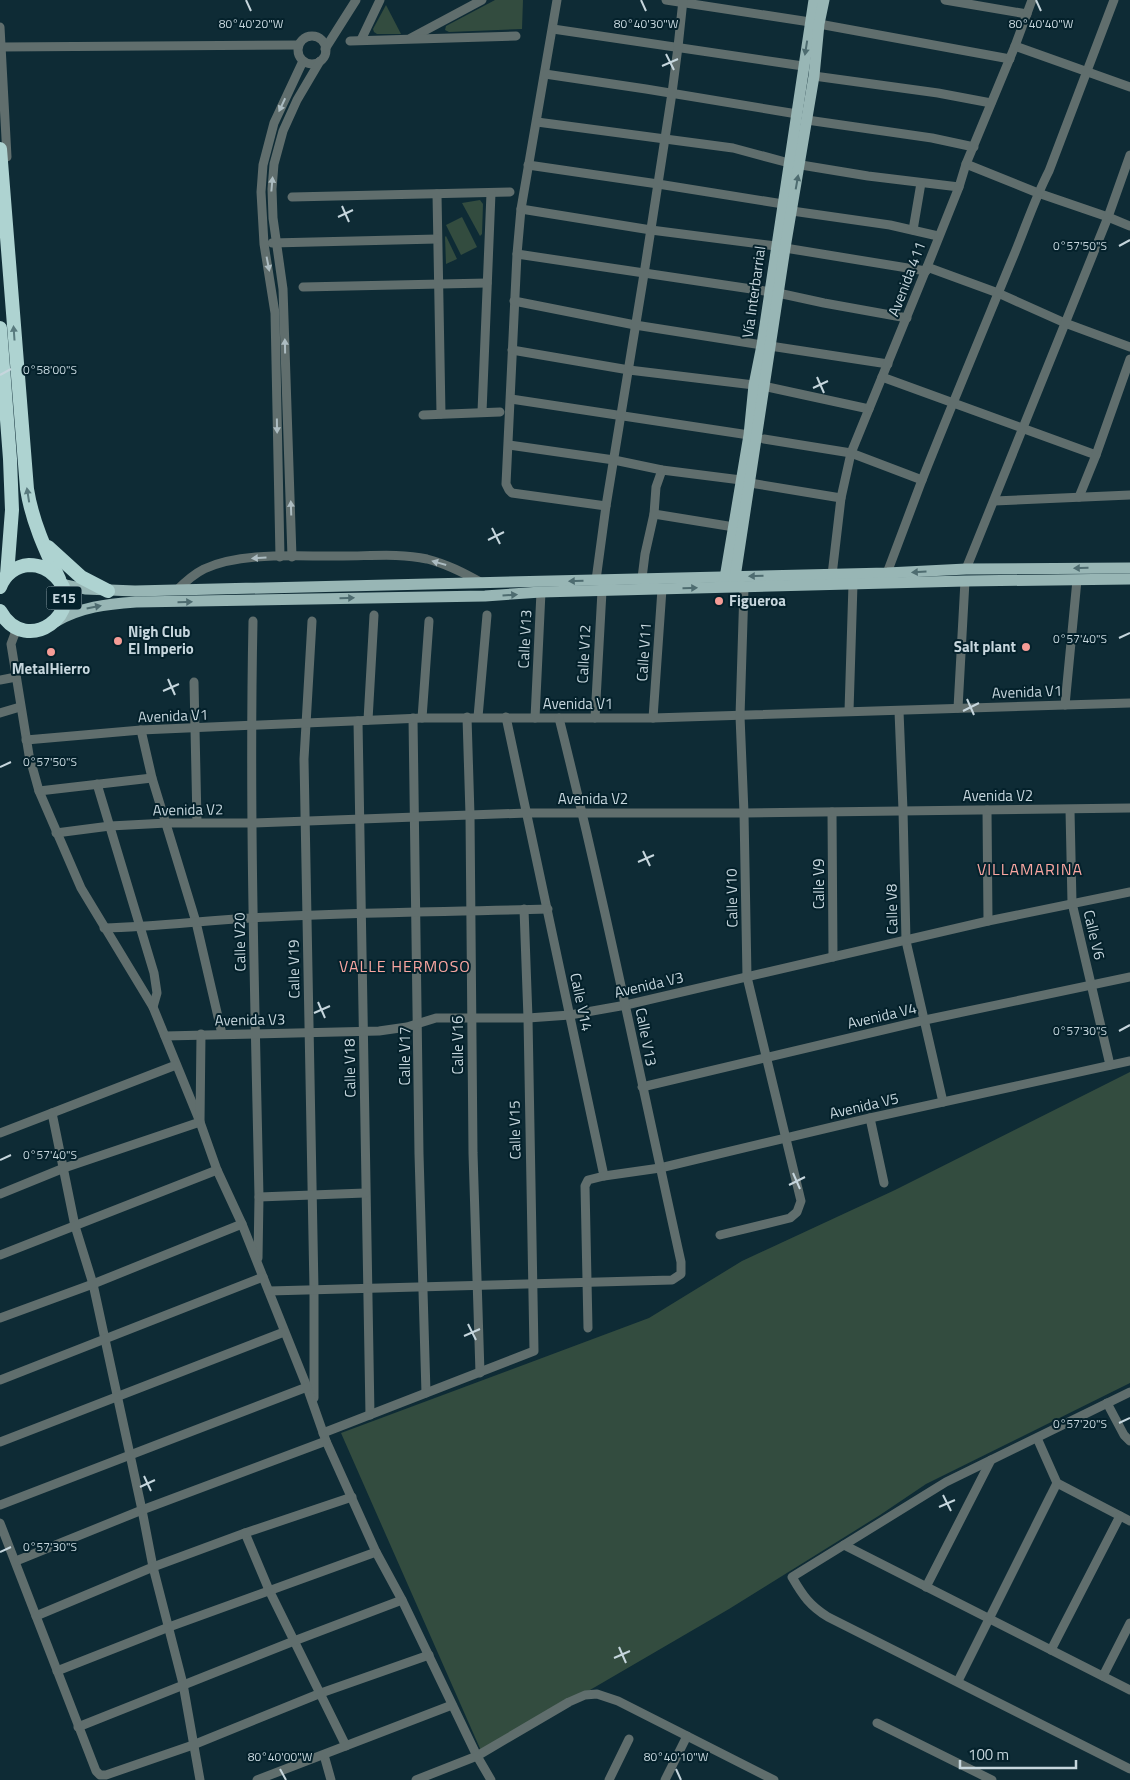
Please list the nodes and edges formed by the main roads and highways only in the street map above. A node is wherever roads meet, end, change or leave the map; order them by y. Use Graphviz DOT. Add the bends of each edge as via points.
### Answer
graph roads {
  1 [pos="814,0"];
  2 [pos="824,0"];
  3 [pos="815,23"];
  4 [pos="802,117"];
  5 [pos="0,150"];
  6 [pos="5,235"];
  7 [pos="0,328"];
  8 [pos="10,371"];
  9 [pos="759,386"];
  10 [pos="745,481"];
  11 [pos="11,535"];
  12 [pos="42,541"];
  13 [pos="0,554"];
  14 [pos="1130,568"];
  15 [pos="965,575"];
  16 [pos="1130,579"];
  17 [pos="2,581"];
  18 [pos="60,582"];
  19 [pos="732,583"];
  20 [pos="599,585"];
  21 [pos="108,591"];
  22 [pos="2,615"];
  23 [pos="55,622"];
  1 -- 3 [label="main road, Vía Interbarrial"];
  2 -- 3 [label="main road, Vía Interbarrial"];
  3 -- 4 [label="main road, Vía Interbarrial, one-way" via="803,66"];
  3 -- 4 [label="main road, Vía Interbarrial" via="814,76"];
  4 -- 9 [label="main road, Vía Interbarrial"];
  5 -- 6 [label="highway, E15"];
  8 -- 6 [label="highway, E15, one-way"];
  7 -- 8 [label="highway, E15"];
  8 -- 11 [label="highway, E15"];
  12 -- 8 [label="highway, E15, one-way" via="30,510"];
  9 -- 10 [label="main road, Vía Interbarrial"];
  9 -- 10 [label="main road, Vía Interbarrial" via="749,435"];
  10 -- 19 [label="main road, Vía Interbarrial"];
  10 -- 19 [label="main road, Vía Interbarrial" via="734,526"];
  11 -- 13 [label="highway"];
  11 -- 17 [label="highway, E15"];
  12 -- 18 [label="highway, E15"];
  12 -- 21 [label="highway" via="70,568"];
  14 -- 15 [label="main road, one-way"];
  15 -- 16 [label="main road"];
  15 -- 19 [label="main road" via="853,584"];
  15 -- 19 [label="main road, one-way" via="887,573"];
  17 -- 18 [label="highway, E15" via="15,569 34,565 52,572"];
  18 -- 21 [label="main road"];
  18 -- 23 [label="highway, E15" via="64,604"];
  20 -- 19 [label="main road, one-way" via="662,589"];
  19 -- 20 [label="main road" via="642,578"];
  20 -- 21 [label="main road, one-way" via="482,583"];
  23 -- 20 [label="main road, one-way" via="80,610 122,603 485,596"];
  22 -- 23 [label="highway, E15" via="17,628 33,632"];
}
